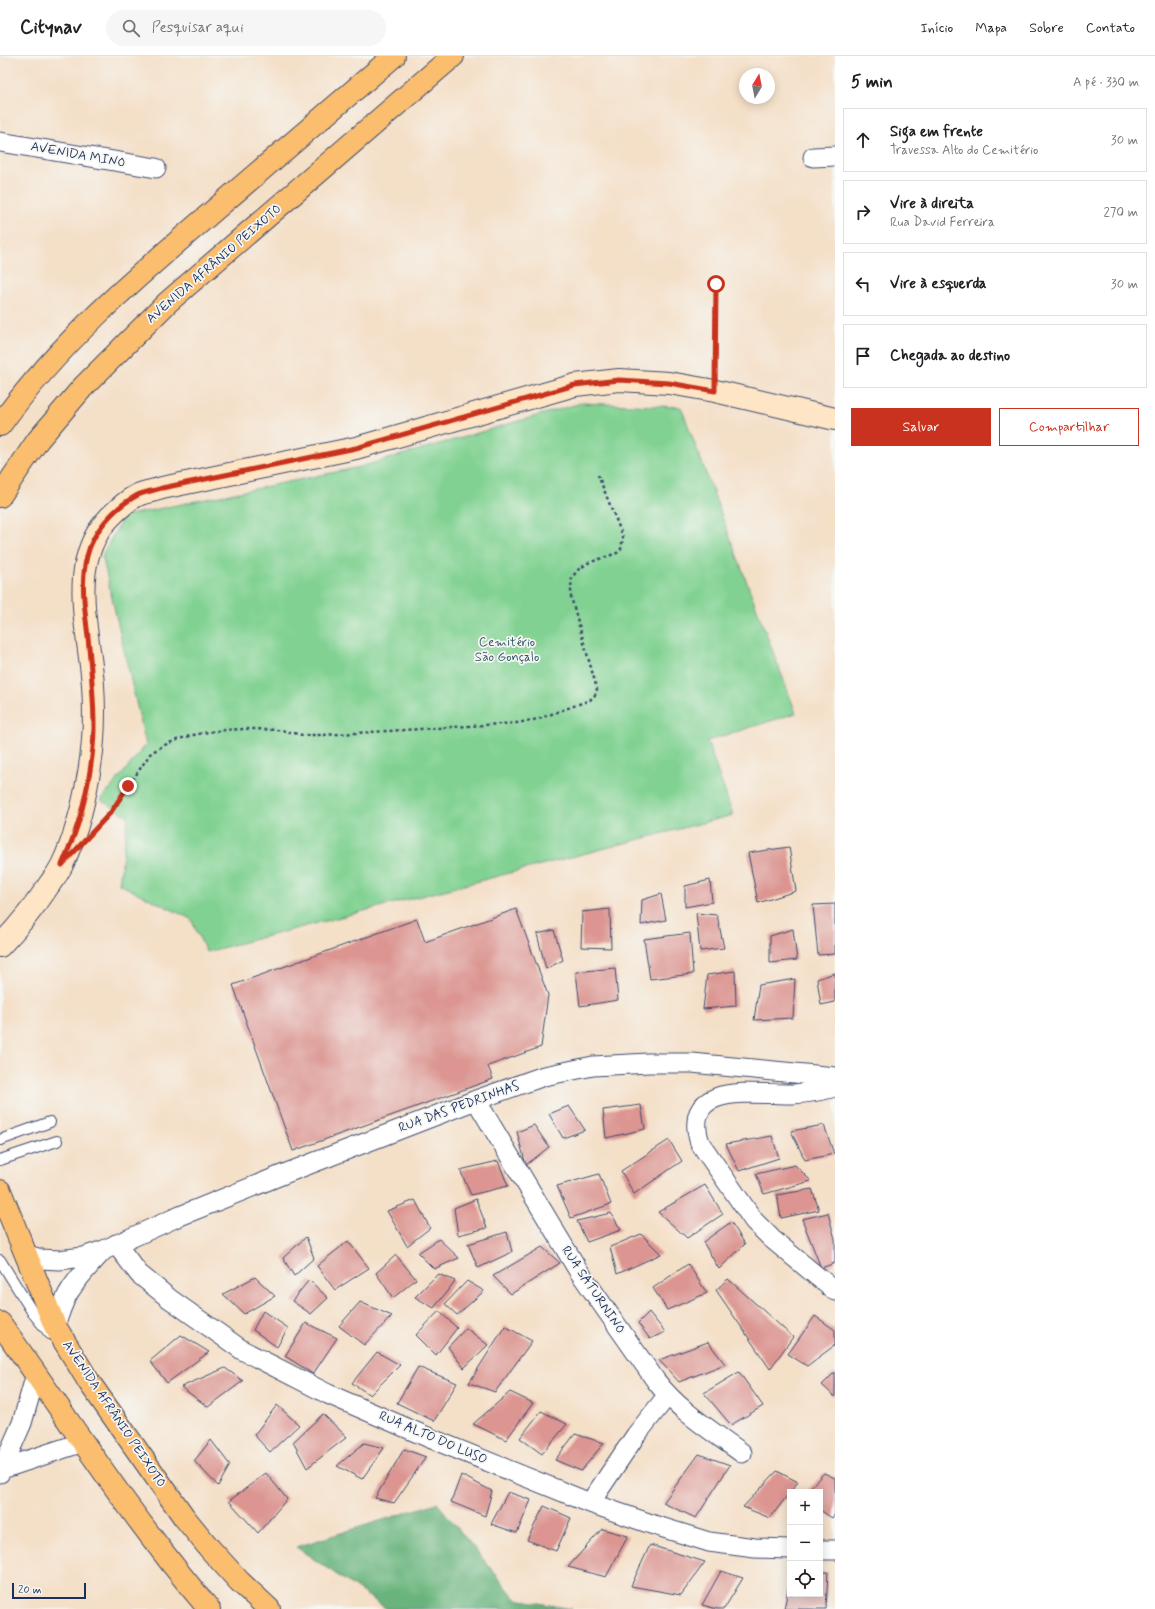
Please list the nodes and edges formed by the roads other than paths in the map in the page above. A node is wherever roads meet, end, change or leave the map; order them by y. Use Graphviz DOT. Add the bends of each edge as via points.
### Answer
graph roads {
  1 [pos="394,56"];
  2 [pos="453,56"];
  3 [pos="0,142"];
  4 [pos="835,156"];
  5 [pos="813,157"];
  6 [pos="156,168"];
  7 [pos="835,419"];
  8 [pos="0,425"];
  9 [pos="0,496"];
  10 [pos="0,946"];
  11 [pos="835,1077"];
  12 [pos="835,1087"];
  13 [pos="476,1100"];
  14 [pos="50,1122"];
  15 [pos="0,1140"];
  16 [pos="57,1141"];
  17 [pos="0,1160"];
  18 [pos="0,1191"];
  19 [pos="110,1247"];
  20 [pos="25,1254"];
  21 [pos="0,1260"];
  22 [pos="835,1291"];
  23 [pos="0,1323"];
  24 [pos="55,1326"];
  25 [pos="36,1374"];
  26 [pos="89,1382"];
  27 [pos="667,1396"];
  28 [pos="83,1442"];
  29 [pos="742,1453"];
  30 [pos="1,1471"];
  31 [pos="590,1503"];
  32 [pos="787,1549"];
  33 [pos="823,1550"];
  34 [pos="835,1550"];
  35 [pos="209,1609"];
  36 [pos="269,1609"];
  1 -- 8 [label="main road" via="138,275 44,368"];
  2 -- 9 [label="main road, AVENIDA AFRÂNIO PEIXOTO" via="168,302 83,387 38,440"];
  3 -- 6 [label="street, AVENIDA MINO"];
  4 -- 5 [label="street"];
  7 -- 10 [label="main road" via="715,391 662,382 619,380 575,385 356,448 137,495 106,521 95,536 87,555 84,598 93,685 94,729 79,820 62,865 41,898"];
  11 -- 13 [label="street, RUA DAS PEDRINHAS" via="692,1063 593,1066 544,1076"];
  12 -- 22 [label="street" via="793,1094 719,1095 699,1111 696,1121 700,1143 754,1221"];
  13 -- 19 [label="street, RUA DAS PEDRINHAS" via="284,1174"];
  13 -- 27 [label="street, RUA SATURNINO" via="578,1270"];
  14 -- 15 [label="lane"];
  16 -- 17 [label="lane"];
  18 -- 20 [label="main road, AVENIDA AFRÂNIO PEIXOTO"];
  19 -- 20 [label="street, RUA DAS PEDRINHAS" via="83,1257 59,1260"];
  19 -- 24 [label="street, RUA DAS PEDRINHAS" via="87,1268 70,1289"];
  19 -- 31 [label="street, RUA ALTO DO LUSO" via="170,1299 242,1350 328,1394"];
  20 -- 24 [label="main road, AVENIDA AFRÂNIO PEIXOTO"];
  21 -- 26 [label="lane" via="33,1313"];
  23 -- 25 [label="main road"];
  24 -- 26 [label="main road, AVENIDA AFRÂNIO PEIXOTO"];
  25 -- 28 [label="main road"];
  25 -- 30 [label="street" via="22,1423"];
  26 -- 36 [label="main road, AVENIDA AFRÂNIO PEIXOTO" via="184,1517 239,1582"];
  27 -- 29 [label="street, RUA SATURNINO" via="695,1420"];
  27 -- 31 [label="street" via="636,1435"];
  28 -- 30 [label="street"];
  28 -- 35 [label="main road" via="154,1542"];
  31 -- 32 [label="street, RUA ALTO DO LUSO" via="709,1542"];
  33 -- 34 [label="street"];
}
